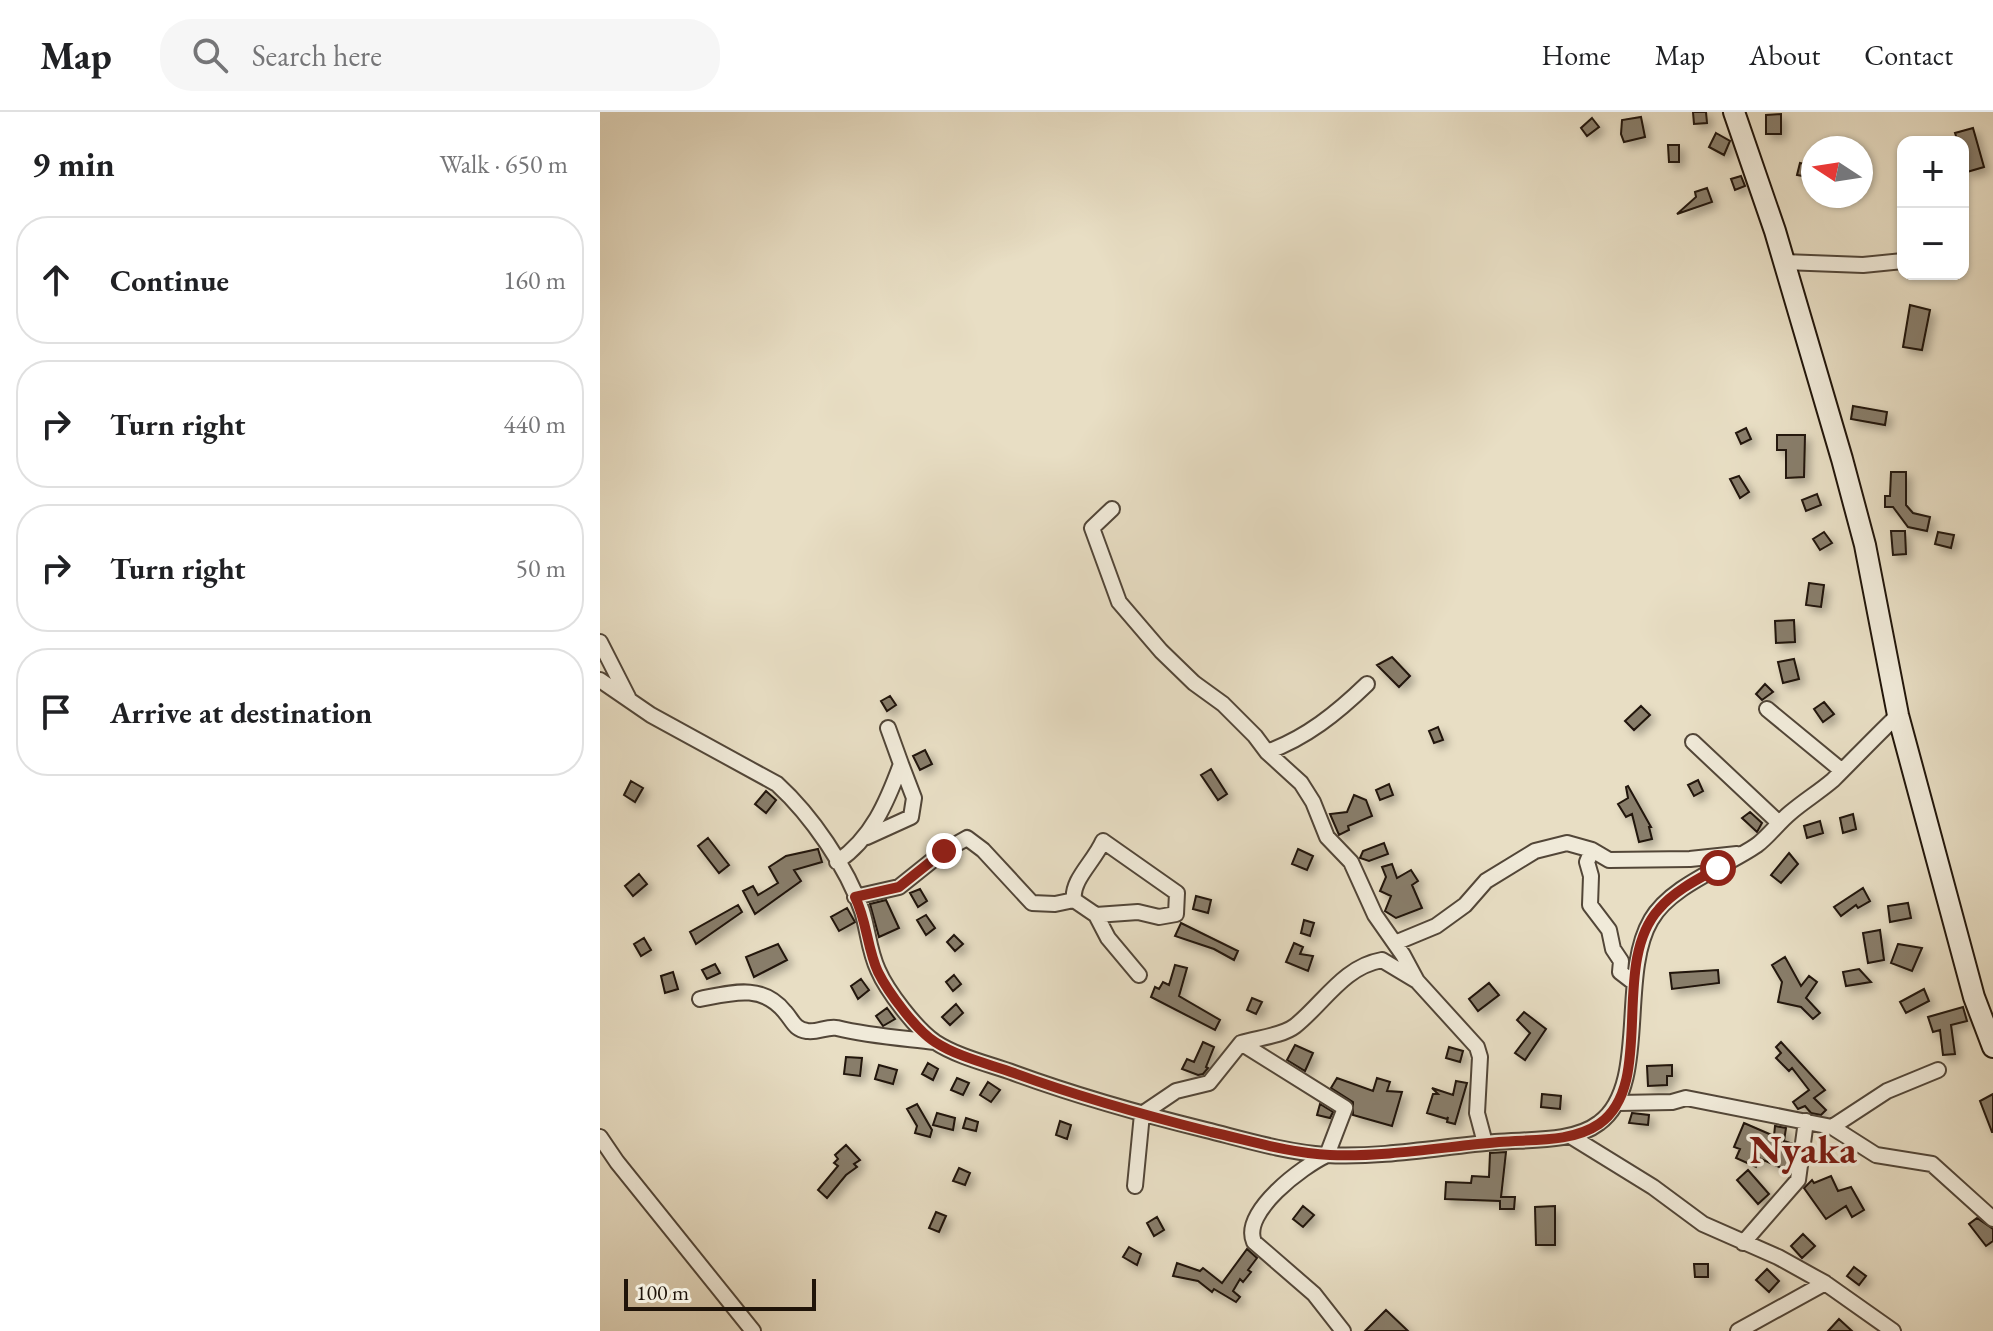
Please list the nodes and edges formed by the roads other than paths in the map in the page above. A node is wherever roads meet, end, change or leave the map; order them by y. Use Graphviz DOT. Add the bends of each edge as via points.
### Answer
graph roads {
  1 [pos="1734,112"];
  2 [pos="1784,262"];
  3 [pos="1897,262"];
  4 [pos="1112,509"];
  5 [pos="600,642"];
  6 [pos="600,680"];
  7 [pos="1367,684"];
  8 [pos="630,701"];
  9 [pos="1767,709"];
  10 [pos="1898,715"];
  11 [pos="888,728"];
  12 [pos="1693,742"];
  13 [pos="1267,752"];
  14 [pos="901,764"];
  15 [pos="1841,770"];
  16 [pos="1779,823"];
  17 [pos="863,839"];
  18 [pos="1592,850"];
  19 [pos="1742,854"];
  20 [pos="837,862"];
  21 [pos="855,897"];
  22 [pos="1074,900"];
  23 [pos="1096,915"];
  24 [pos="1395,943"];
  25 [pos="1139,975"];
  26 [pos="1417,981"];
  27 [pos="1633,982"];
  28 [pos="700,999"];
  29 [pos="935,1042"];
  30 [pos="1241,1043"];
  31 [pos="1993,1047"];
  32 [pos="1938,1070"];
  33 [pos="1619,1103"];
  34 [pos="1142,1114"];
  35 [pos="1806,1121"];
  36 [pos="1832,1127"];
  37 [pos="600,1137"];
  38 [pos="1572,1137"];
  39 [pos="1485,1143"];
  40 [pos="1327,1155"];
  41 [pos="1135,1186"];
  42 [pos="1993,1219"];
  43 [pos="1743,1243"];
  44 [pos="1825,1283"];
  45 [pos="753,1331"];
  46 [pos="1343,1331"];
  47 [pos="1738,1331"];
  48 [pos="1893,1331"];
  1 -- 2 [label="street"];
  2 -- 3 [label="street"];
  2 -- 10 [label="street" via="1865,545"];
  4 -- 13 [label="street" via="1092,528 1119,602 1161,651 1223,704"];
  5 -- 8 [label="street"];
  6 -- 8 [label="street"];
  7 -- 13 [label="street" via="1332,718 1293,743"];
  8 -- 20 [label="street" via="777,784 807,815"];
  9 -- 15 [label="street"];
  10 -- 15 [label="street"];
  10 -- 31 [label="street" via="1974,997"];
  11 -- 14 [label="street"];
  12 -- 16 [label="street"];
  13 -- 24 [label="street" via="1301,783 1327,837 1351,862 1375,915"];
  14 -- 17 [label="street" via="885,808"];
  14 -- 17 [label="street" via="914,798 911,817"];
  15 -- 16 [label="street"];
  16 -- 19 [label="street"];
  17 -- 20 [label="street"];
  18 -- 19 [label="street" via="1609,860"];
  18 -- 24 [label="street" via="1567,843 1535,851 1486,881 1436,926"];
  18 -- 27 [label="street" via="1587,862 1590,905 1609,930 1620,972"];
  19 -- 27 [label="street" via="1659,909 1643,939"];
  20 -- 21 [label="street"];
  21 -- 22 [label="street" via="899,887 967,838 1032,903"];
  21 -- 29 [label="street" via="879,973"];
  22 -- 23 [label="street"];
  22 -- 23 [label="street" via="1078,877 1103,841 1177,893 1176,914"];
  23 -- 25 [label="street"];
  24 -- 26 [label="street"];
  26 -- 30 [label="street" via="1382,960 1368,962 1349,973 1292,1028"];
  26 -- 39 [label="street" via="1479,1051 1477,1113"];
  27 -- 33 [label="street" via="1629,1060"];
  28 -- 29 [label="street" via="757,992 783,1008 794,1027 810,1032 834,1027"];
  29 -- 34 [label="street" via="1063,1091"];
  30 -- 34 [label="street" via="1209,1083 1176,1091"];
  30 -- 40 [label="street" via="1345,1108"];
  32 -- 36 [label="street" via="1887,1091"];
  33 -- 35 [label="street" via="1686,1098"];
  33 -- 38 [label="street" via="1598,1124"];
  34 -- 40 [label="street" via="1288,1151"];
  34 -- 41 [label="street"];
  35 -- 36 [label="street"];
  35 -- 43 [label="street" via="1798,1180"];
  36 -- 42 [label="street" via="1876,1155 1939,1168"];
  37 -- 45 [label="street"];
  38 -- 39 [label="street"];
  38 -- 43 [label="street" via="1703,1224"];
  39 -- 40 [label="street"];
  40 -- 46 [label="street" via="1286,1182 1255,1219 1252,1235 1314,1294"];
  43 -- 44 [label="street"];
  44 -- 47 [label="street"];
  44 -- 48 [label="street"];
}
